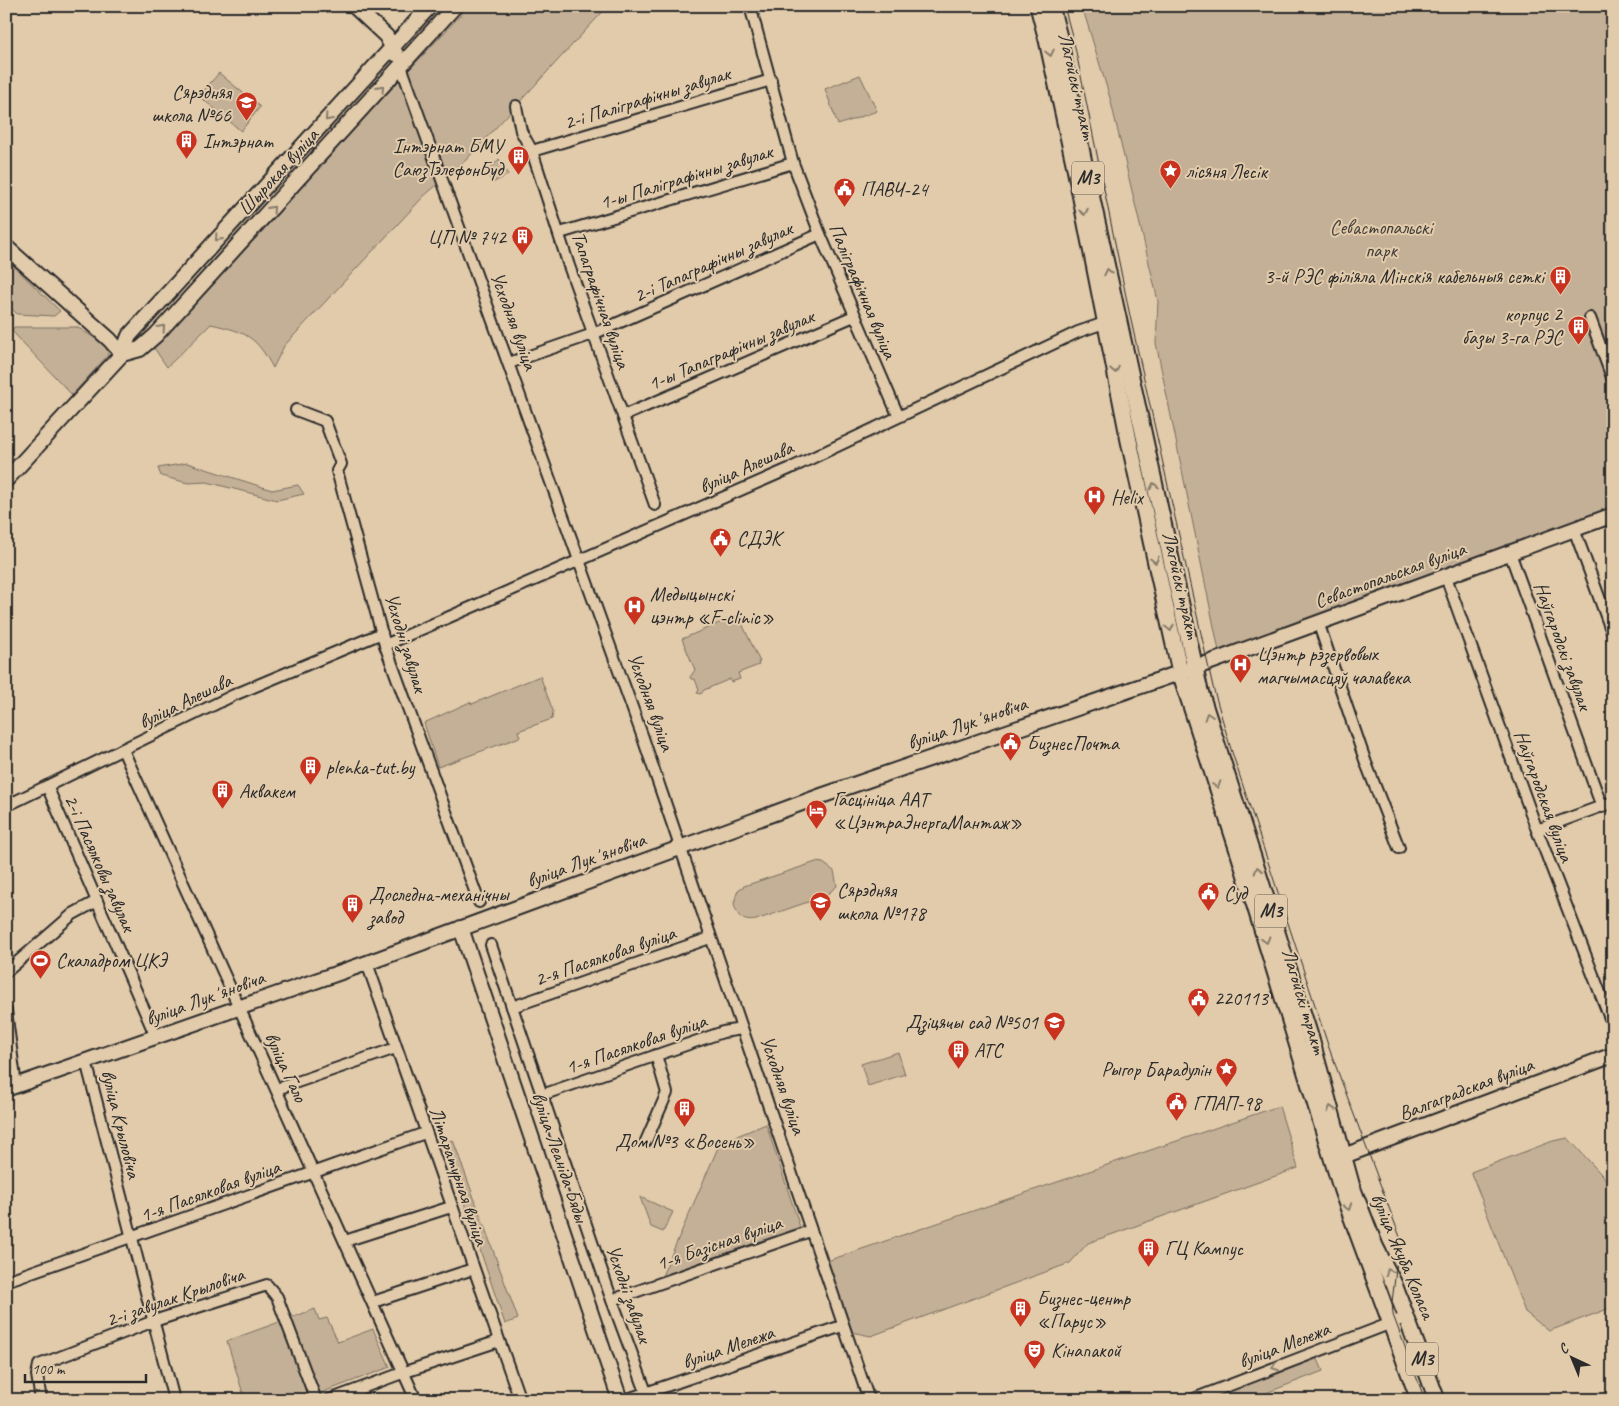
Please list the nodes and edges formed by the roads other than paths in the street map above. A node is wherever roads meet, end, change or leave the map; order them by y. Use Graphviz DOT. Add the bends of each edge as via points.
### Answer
graph roads {
  1 [pos="354,6"];
  2 [pos="430,6"];
  3 [pos="455,6"];
  4 [pos="750,6"];
  5 [pos="1038,6"];
  6 [pos="1051,6"];
  7 [pos="393,47"];
  8 [pos="401,66"];
  9 [pos="771,80"];
  10 [pos="516,106"];
  11 [pos="532,151"];
  12 [pos="793,163"];
  13 [pos="560,233"];
  14 [pos="820,234"];
  15 [pos="6,247"];
  16 [pos="854,316"];
  17 [pos="1590,318"];
  18 [pos="1112,321"];
  19 [pos="593,334"];
  20 [pos="122,354"];
  21 [pos="509,363"];
  22 [pos="1613,380"];
  23 [pos="296,410"];
  24 [pos="623,416"];
  25 [pos="898,416"];
  26 [pos="6,480"];
  27 [pos="655,505"];
  28 [pos="1613,515"];
  29 [pos="1574,529"];
  30 [pos="1510,553"];
  31 [pos="578,559"];
  32 [pos="1446,577"];
  33 [pos="1318,622"];
  34 [pos="382,634"];
  35 [pos="1613,635"];
  36 [pos="385,645"];
  37 [pos="1187,670"];
  38 [pos="123,750"];
  39 [pos="46,786"];
  40 [pos="1613,802"];
  41 [pos="6,806"];
  42 [pos="1602,806"];
  43 [pos="1537,830"];
  44 [pos="681,847"];
  45 [pos="1400,848"];
  46 [pos="98,901"];
  47 [pos="478,902"];
  48 [pos="461,928"];
  49 [pos="710,938"];
  50 [pos="491,945"];
  51 [pos="367,963"];
  52 [pos="6,972"];
  53 [pos="239,1007"];
  54 [pos="512,1007"];
  55 [pos="6,1011"];
  56 [pos="1613,1026"];
  57 [pos="742,1028"];
  58 [pos="156,1037"];
  59 [pos="396,1048"];
  60 [pos="656,1055"];
  61 [pos="1613,1055"];
  62 [pos="86,1061"];
  63 [pos="11,1088"];
  64 [pos="277,1089"];
  65 [pos="542,1095"];
  66 [pos="425,1134"];
  67 [pos="646,1141"];
  68 [pos="1338,1158"];
  69 [pos="313,1171"];
  70 [pos="451,1207"];
  71 [pos="810,1231"];
  72 [pos="131,1238"];
  73 [pos="345,1241"];
  74 [pos="473,1269"];
  75 [pos="6,1281"];
  76 [pos="612,1300"];
  77 [pos="373,1302"];
  78 [pos="1407,1317"];
  79 [pos="154,1320"];
  80 [pos="1390,1324"];
  81 [pos="842,1326"];
  82 [pos="499,1341"];
  83 [pos="405,1372"];
  84 [pos="647,1396"];
  85 [pos="41,1400"];
  86 [pos="174,1400"];
  87 [pos="316,1400"];
  88 [pos="329,1400"];
  89 [pos="416,1400"];
  90 [pos="520,1400"];
  91 [pos="620,1400"];
  92 [pos="625,1400"];
  93 [pos="869,1400"];
  94 [pos="1191,1400"];
  95 [pos="1420,1400"];
  96 [pos="1437,1400"];
  1 -- 7 [label="main road, Усходняя вуліца" via="386,36"];
  2 -- 7 [label="main road, Шырокая вуліца"];
  3 -- 8 [label="main road, Шырокая вуліца"];
  4 -- 9 [label="street, Паліграфічная вуліца"];
  5 -- 18 [label="main road, Лагойскі тракт / М3, one-way"];
  18 -- 6 [label="main road, Лагойскі тракт / М3, one-way"];
  7 -- 8 [label="main road, Усходняя вуліца"];
  7 -- 20 [label="main road, Шырокая вуліца, one-way" via="129,336"];
  20 -- 8 [label="main road, Шырокая вуліца, one-way" via="140,349 156,335"];
  8 -- 21 [label="street, Усходняя вуліца"];
  9 -- 11 [label="street, 2-і Паліграфічны завулак"];
  9 -- 12 [label="street, Паліграфічная вуліца"];
  10 -- 11 [label="street, Тапаграфічная вуліца" via="521,132"];
  11 -- 13 [label="street, Тапаграфічная вуліца"];
  12 -- 13 [label="street, 1-ы Паліграфічны завулак"];
  12 -- 14 [label="street, Паліграфічная вуліца"];
  13 -- 19 [label="street, Тапаграфічная вуліца"];
  14 -- 16 [label="street, Паліграфічная вуліца"];
  14 -- 19 [label="street, 2-і Тапаграфічны завулак"];
  15 -- 20 [label="main road"];
  16 -- 24 [label="street, 1-ы Тапаграфічны завулак"];
  16 -- 25 [label="street, Паліграфічная вуліца"];
  17 -- 22 [label="street"];
  18 -- 25 [label="street, вуліца Алешава" via="1078,332"];
  18 -- 37 [label="main road, Лагойскі тракт / М3"];
  19 -- 21 [label="street, 2-і Тапаграфічны завулак"];
  19 -- 24 [label="street, Тапаграфічная вуліца"];
  20 -- 26 [label="main road, Шырокая вуліца"];
  21 -- 31 [label="street, Усходняя вуліца"];
  23 -- 34 [label="street, Усходні завулак" via="325,421 341,464 337,471"];
  24 -- 27 [label="street, Тапаграфічная вуліца"];
  25 -- 31 [label="street, вуліца Алешава" via="784,470"];
  28 -- 29 [label="main road, Севастопальская вуліца"];
  29 -- 30 [label="main road, Севастопальская вуліца"];
  29 -- 35 [label="street"];
  30 -- 32 [label="main road, Севастопальская вуліца"];
  30 -- 42 [label="street, Наўгародскі завулак"];
  31 -- 36 [label="street, вуліца Алешава"];
  31 -- 44 [label="street, Усходняя вуліца"];
  32 -- 33 [label="main road, Севастопальская вуліца"];
  32 -- 43 [label="street, Наўгародская вуліца"];
  33 -- 37 [label="main road, Севастопальская вуліца"];
  33 -- 45 [label="street" via="1366,764"];
  34 -- 36 [label="street, Усходні завулак"];
  34 -- 38 [label="street, вуліца Алешава" via="234,696"];
  36 -- 47 [label="street, Усходні завулак"];
  37 -- 44 [label="main road, вуліца Лукʼяновіча" via="894,769"];
  37 -- 68 [label="main road, Лагойскі тракт / М3"];
  38 -- 39 [label="street, вуліца Алешава"];
  38 -- 53 [label="street, вуліца Гало"];
  39 -- 41 [label="street, вуліца Алешава"];
  39 -- 46 [label="street, 2-і Пасялковы завулак"];
  40 -- 42 [label="street"];
  42 -- 43 [label="street"];
  43 -- 56 [label="street, Наўгародская вуліца"];
  44 -- 48 [label="main road, вуліца Лукʼяновіча"];
  44 -- 49 [label="street, Усходняя вуліца"];
  46 -- 52 [label="street" via="73,914"];
  46 -- 58 [label="street, 2-і Пасялковы завулак"];
  48 -- 51 [label="main road, вуліца Лукʼяновіча"];
  48 -- 91 [label="main road, вуліца Леаніда Бяды"];
  49 -- 54 [label="street, 2-я Пасялковая вуліца"];
  49 -- 57 [label="street, Усходняя вуліца"];
  50 -- 54 [label="street, Усходні завулак"];
  51 -- 53 [label="main road, вуліца Лукʼяновіча"];
  51 -- 59 [label="street, Літаратурная вуліца"];
  53 -- 58 [label="main road, вуліца Лукʼяновіча"];
  53 -- 64 [label="street, вуліца Гало"];
  54 -- 65 [label="street, Усходні завулак"];
  55 -- 63 [label="street"];
  57 -- 60 [label="street, 1-я Пасялковая вуліца"];
  57 -- 71 [label="street, Усходняя вуліца"];
  58 -- 62 [label="main road, вуліца Лукʼяновіча"];
  59 -- 64 [label="street"];
  59 -- 66 [label="street, Літаратурная вуліца"];
  60 -- 65 [label="street, 1-я Пасялковая вуліца"];
  60 -- 67 [label="street" via="667,1093"];
  61 -- 68 [label="main road, Валгаградская вуліца"];
  62 -- 63 [label="main road, вуліца Лукʼяновіча"];
  62 -- 72 [label="street, вуліца Крыловіча"];
  64 -- 69 [label="street, вуліца Гало"];
  65 -- 76 [label="street, Усходні завулак"];
  66 -- 69 [label="street, 1-я Пасялковая вуліца"];
  66 -- 70 [label="street, Літаратурная вуліца"];
  78 -- 68 [label="main road, вуліца Якуба Коласа / М3, one-way"];
  68 -- 80 [label="main road, вуліца Якуба Коласа / М3, one-way"];
  69 -- 72 [label="street, 1-я Пасялковая вуліца"];
  69 -- 73 [label="street, вуліца Гало"];
  70 -- 73 [label="street"];
  70 -- 74 [label="street, Літаратурная вуліца"];
  71 -- 76 [label="street, 1-я Базісная вуліца"];
  71 -- 81 [label="street, Усходняя вуліца"];
  72 -- 75 [label="street, 1-я Пасялковая вуліца"];
  72 -- 79 [label="street, вуліца Крыловіча"];
  73 -- 77 [label="street, вуліца Гало"];
  74 -- 77 [label="street"];
  74 -- 82 [label="street, Літаратурная вуліца"];
  76 -- 84 [label="street, Усходні завулак"];
  77 -- 83 [label="street, вуліца Гало"];
  78 -- 80 [label="street, вуліца Мележа"];
  78 -- 96 [label="main road, вуліца Якуба Коласа / М3"];
  79 -- 85 [label="street, 2-і завулак Крыловіча" via="39,1365 37,1375"];
  79 -- 86 [label="street, вуліца Крыловіча"];
  79 -- 87 [label="street, 2-і завулак Крыловіча" via="267,1285 276,1297"];
  80 -- 94 [label="street, вуліца Мележа, one-way"];
  80 -- 95 [label="main road, вуліца Якуба Коласа / М3"];
  81 -- 84 [label="street, вуліца Мележа"];
  81 -- 93 [label="street, Усходняя вуліца"];
  82 -- 83 [label="street"];
  82 -- 90 [label="street, Літаратурная вуліца"];
  83 -- 88 [label="street"];
  83 -- 89 [label="street, вуліца Гало"];
  84 -- 92 [label="street, вуліца Мележа"];
}
